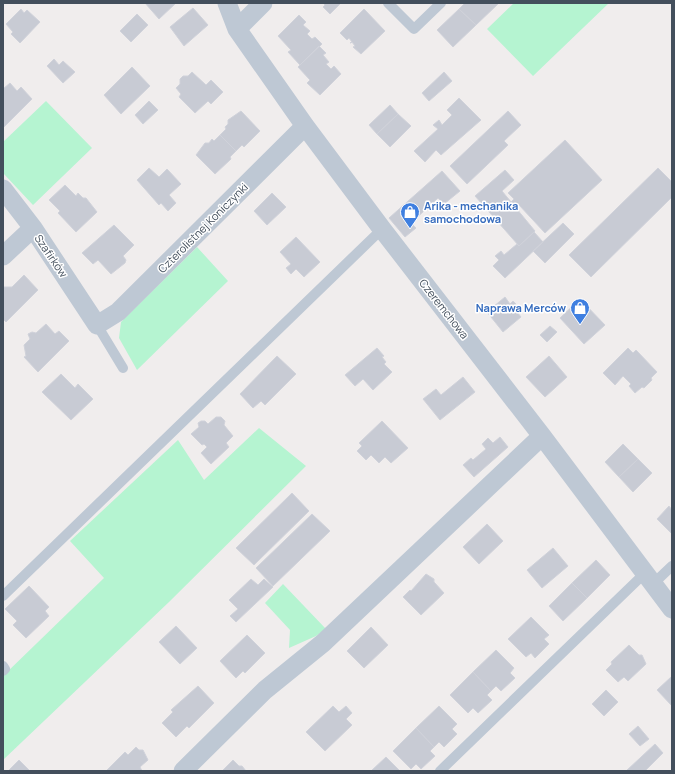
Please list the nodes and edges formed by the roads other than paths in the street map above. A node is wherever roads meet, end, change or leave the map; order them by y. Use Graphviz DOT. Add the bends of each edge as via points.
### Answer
graph roads {
  1 [pos="227,3"];
  2 [pos="263,3"];
  3 [pos="388,3"];
  4 [pos="441,3"];
  5 [pos="237,29"];
  6 [pos="305,126"];
  7 [pos="3,189"];
  8 [pos="33,228"];
  9 [pos="382,229"];
  10 [pos="3,256"];
  11 [pos="97,325"];
  12 [pos="123,368"];
  13 [pos="542,436"];
  14 [pos="672,566"];
  15 [pos="649,578"];
  16 [pos="3,596"];
  17 [pos="672,609"];
  18 [pos="3,666"];
  19 [pos="3,671"];
  20 [pos="183,771"];
  21 [pos="440,771"];
  1 -- 5 [label="street, Czeremchowa"];
  2 -- 5 [label="street"];
  3 -- 4 [label="lane" via="414,29"];
  5 -- 6 [label="street, Czeremchowa"];
  6 -- 9 [label="street, Czeremchowa"];
  6 -- 11 [label="street, Czterolistnej Koniczynki" via="118,312"];
  7 -- 8 [label="street, Szafirków"];
  8 -- 10 [label="street"];
  8 -- 11 [label="street, Szafirków"];
  9 -- 13 [label="street, Czeremchowa"];
  9 -- 16 [label="lane"];
  11 -- 12 [label="lane"];
  13 -- 15 [label="street, Czeremchowa"];
  13 -- 20 [label="street" via="323,643 265,690"];
  14 -- 15 [label="lane"];
  15 -- 17 [label="street, Czeremchowa"];
  15 -- 21 [label="lane"];
  18 -- 19 [label="lane"];
}
